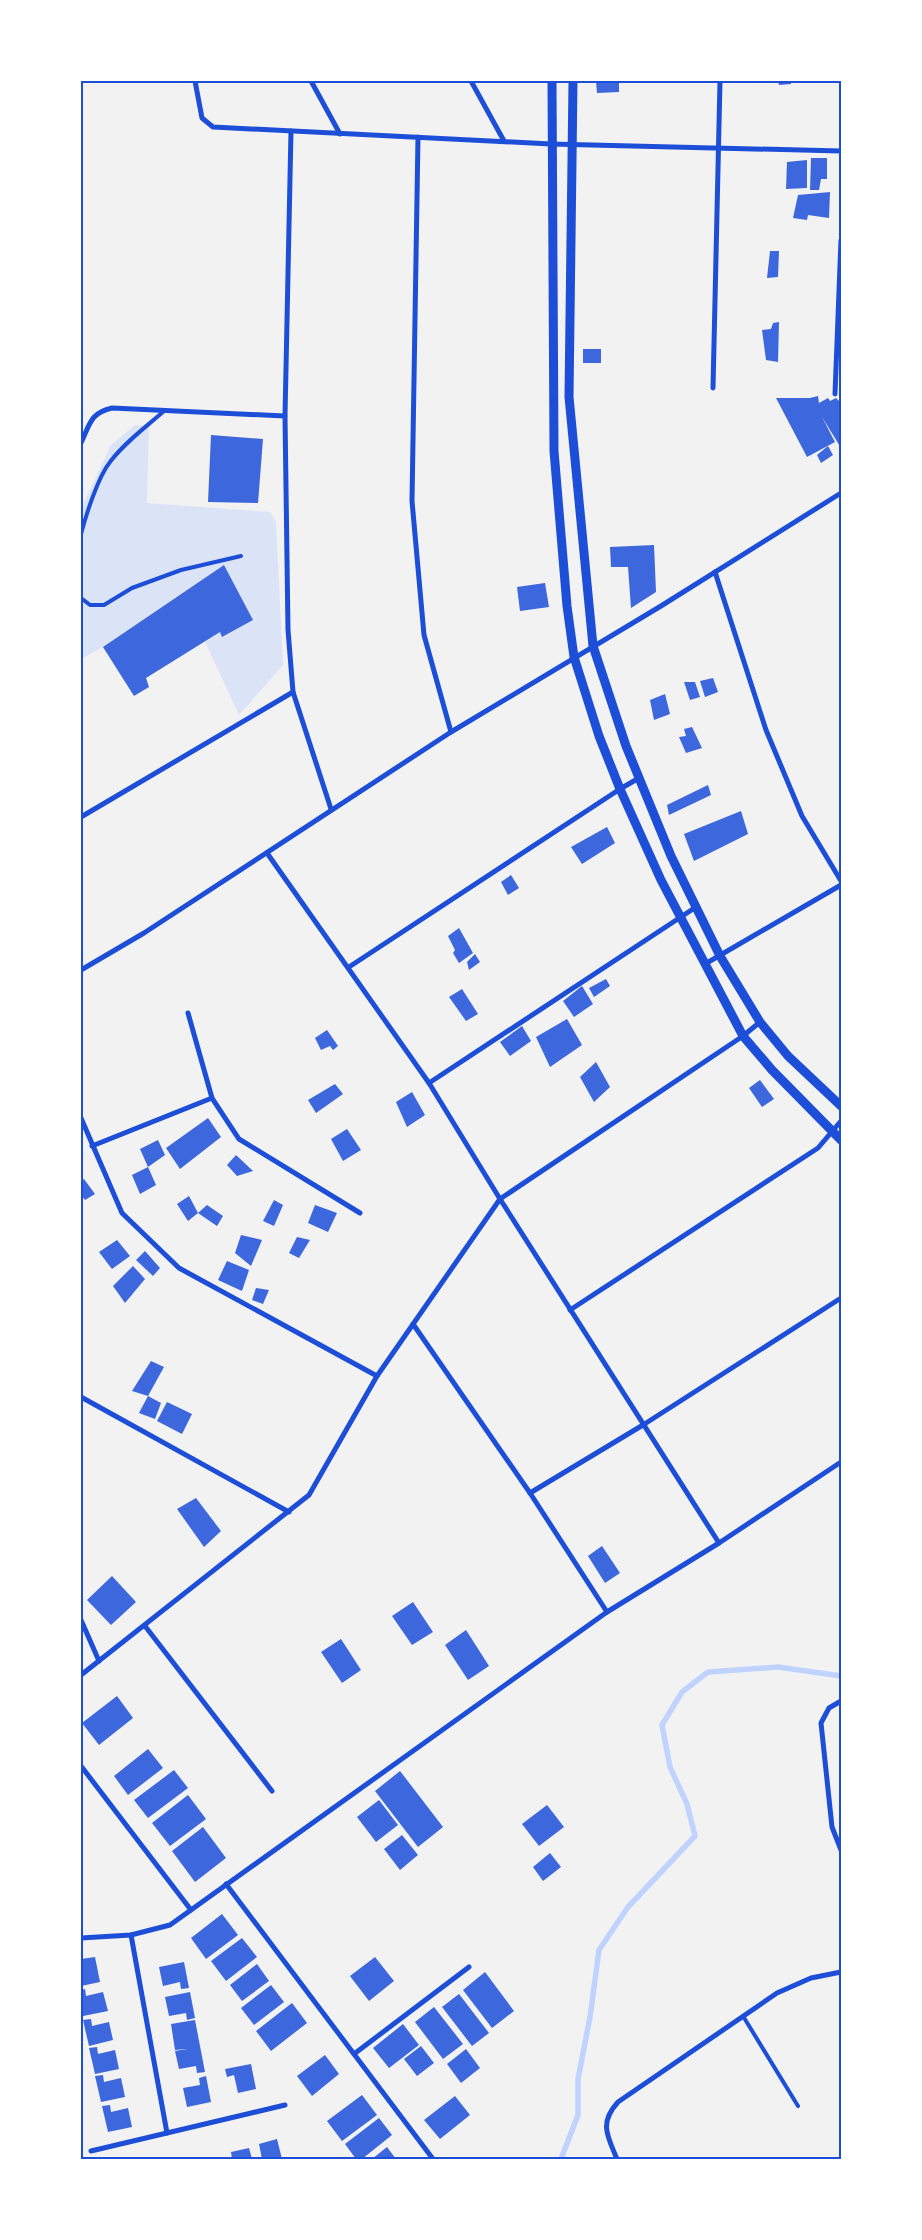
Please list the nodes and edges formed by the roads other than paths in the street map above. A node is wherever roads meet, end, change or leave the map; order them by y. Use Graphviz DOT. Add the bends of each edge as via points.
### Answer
graph roads {
  1 [pos="195,81"];
  2 [pos="311,81"];
  3 [pos="471,81"];
  4 [pos="552,81"];
  5 [pos="573,81"];
  6 [pos="720,81"];
  7 [pos="290,131"];
  8 [pos="340,134"];
  9 [pos="418,137"];
  10 [pos="504,141"];
  11 [pos="551,144"];
  12 [pos="572,144"];
  13 [pos="718,149"];
  14 [pos="841,151"];
  15 [pos="841,240"];
  16 [pos="713,388"];
  17 [pos="835,394"];
  18 [pos="164,411"];
  19 [pos="285,416"];
  20 [pos="81,443"];
  21 [pos="841,493"];
  22 [pos="81,534"];
  23 [pos="241,556"];
  24 [pos="715,572"];
  25 [pos="81,598"];
  26 [pos="593,646"];
  27 [pos="574,657"];
  28 [pos="294,692"];
  29 [pos="451,732"];
  30 [pos="639,778"];
  31 [pos="620,789"];
  32 [pos="331,809"];
  33 [pos="81,817"];
  34 [pos="267,853"];
  35 [pos="841,881"];
  36 [pos="841,885"];
  37 [pos="696,907"];
  38 [pos="680,916"];
  39 [pos="720,956"];
  40 [pos="705,964"];
  41 [pos="350,968"];
  42 [pos="81,970"];
  43 [pos="188,1013"];
  44 [pos="760,1022"];
  45 [pos="743,1036"];
  46 [pos="429,1082"];
  47 [pos="212,1098"];
  48 [pos="841,1106"];
  49 [pos="81,1118"];
  50 [pos="841,1121"];
  51 [pos="833,1133"];
  52 [pos="841,1140"];
  53 [pos="92,1146"];
  54 [pos="500,1200"];
  55 [pos="360,1213"];
  56 [pos="841,1298"];
  57 [pos="570,1310"];
  58 [pos="413,1324"];
  59 [pos="377,1376"];
  60 [pos="81,1397"];
  61 [pos="642,1425"];
  62 [pos="841,1462"];
  63 [pos="530,1493"];
  64 [pos="289,1512"];
  65 [pos="719,1543"];
  66 [pos="607,1612"];
  67 [pos="81,1620"];
  68 [pos="145,1626"];
  69 [pos="100,1661"];
  70 [pos="81,1675"];
  71 [pos="841,1702"];
  72 [pos="81,1766"];
  73 [pos="272,1791"];
  74 [pos="841,1850"];
  75 [pos="226,1884"];
  76 [pos="191,1910"];
  77 [pos="131,1935"];
  78 [pos="81,1938"];
  79 [pos="470,1967"];
  80 [pos="841,1972"];
  81 [pos="743,2016"];
  82 [pos="354,2054"];
  83 [pos="285,2104"];
  84 [pos="798,2106"];
  85 [pos="167,2133"];
  86 [pos="91,2151"];
  87 [pos="433,2159"];
  88 [pos="617,2159"];
  1 -- 7 [label="street" via="202,118 213,127"];
  2 -- 8 [label="street"];
  3 -- 10 [label="street"];
  4 -- 11 [label="street"];
  5 -- 12 [label="street"];
  6 -- 13 [label="street"];
  7 -- 8 [label="street"];
  7 -- 19 [label="street"];
  8 -- 9 [label="street"];
  9 -- 10 [label="street"];
  9 -- 29 [label="street" via="412,501 424,635"];
  10 -- 11 [label="street"];
  11 -- 12 [label="street"];
  11 -- 27 [label="street" via="554,451"];
  12 -- 13 [label="street"];
  12 -- 26 [label="street" via="569,397"];
  13 -- 14 [label="street"];
  13 -- 16 [label="street"];
  15 -- 17 [label="street"];
  18 -- 19 [label="street"];
  18 -- 20 [label="street" via="112,408 100,411 92,419"];
  18 -- 22 [label="lane" via="109,463"];
  19 -- 28 [label="street" via="288,630"];
  21 -- 24 [label="street"];
  23 -- 25 [label="lane" via="181,570 132,588 104,605 90,605"];
  24 -- 26 [label="street"];
  24 -- 35 [label="street" via="766,730 802,816"];
  26 -- 27 [label="street"];
  26 -- 30 [label="street"];
  27 -- 29 [label="street"];
  27 -- 31 [label="street"];
  28 -- 32 [label="street"];
  28 -- 33 [label="street"];
  29 -- 32 [label="street"];
  30 -- 31 [label="street"];
  30 -- 37 [label="street"];
  31 -- 38 [label="street"];
  31 -- 41 [label="street"];
  32 -- 34 [label="street"];
  34 -- 41 [label="street"];
  34 -- 42 [label="street" via="144,934"];
  36 -- 39 [label="street"];
  37 -- 38 [label="street"];
  37 -- 39 [label="street"];
  38 -- 40 [label="street"];
  38 -- 46 [label="street"];
  39 -- 40 [label="street"];
  39 -- 44 [label="street"];
  40 -- 45 [label="street"];
  41 -- 46 [label="street"];
  43 -- 47 [label="street"];
  44 -- 45 [label="street"];
  44 -- 48 [label="street" via="788,1056"];
  45 -- 51 [label="street"];
  45 -- 54 [label="street"];
  46 -- 54 [label="street"];
  47 -- 53 [label="street"];
  47 -- 55 [label="street" via="239,1139"];
  49 -- 53 [label="street"];
  50 -- 51 [label="street"];
  51 -- 52 [label="street"];
  51 -- 57 [label="street" via="818,1148"];
  53 -- 59 [label="street" via="122,1213 179,1268"];
  54 -- 57 [label="street"];
  54 -- 58 [label="street"];
  56 -- 61 [label="street"];
  57 -- 61 [label="street"];
  58 -- 59 [label="street"];
  58 -- 63 [label="street"];
  59 -- 64 [label="street" via="309,1496"];
  60 -- 64 [label="street"];
  61 -- 63 [label="street"];
  61 -- 65 [label="street"];
  62 -- 65 [label="street"];
  63 -- 66 [label="street"];
  64 -- 68 [label="street"];
  65 -- 66 [label="street"];
  66 -- 75 [label="street"];
  67 -- 69 [label="street"];
  68 -- 69 [label="street"];
  68 -- 73 [label="street"];
  69 -- 70 [label="street"];
  71 -- 74 [label="street" via="829,1708 821,1724 832,1827"];
  72 -- 76 [label="street"];
  75 -- 76 [label="street"];
  75 -- 82 [label="street"];
  76 -- 77 [label="street" via="170,1925"];
  77 -- 78 [label="street"];
  77 -- 85 [label="street"];
  79 -- 82 [label="street"];
  80 -- 81 [label="street" via="811,1978 785,1989"];
  81 -- 84 [label="lane"];
  81 -- 88 [label="street" via="618,2102 608,2113 606,2130"];
  82 -- 87 [label="street"];
  83 -- 85 [label="street"];
  85 -- 86 [label="street"];
}
